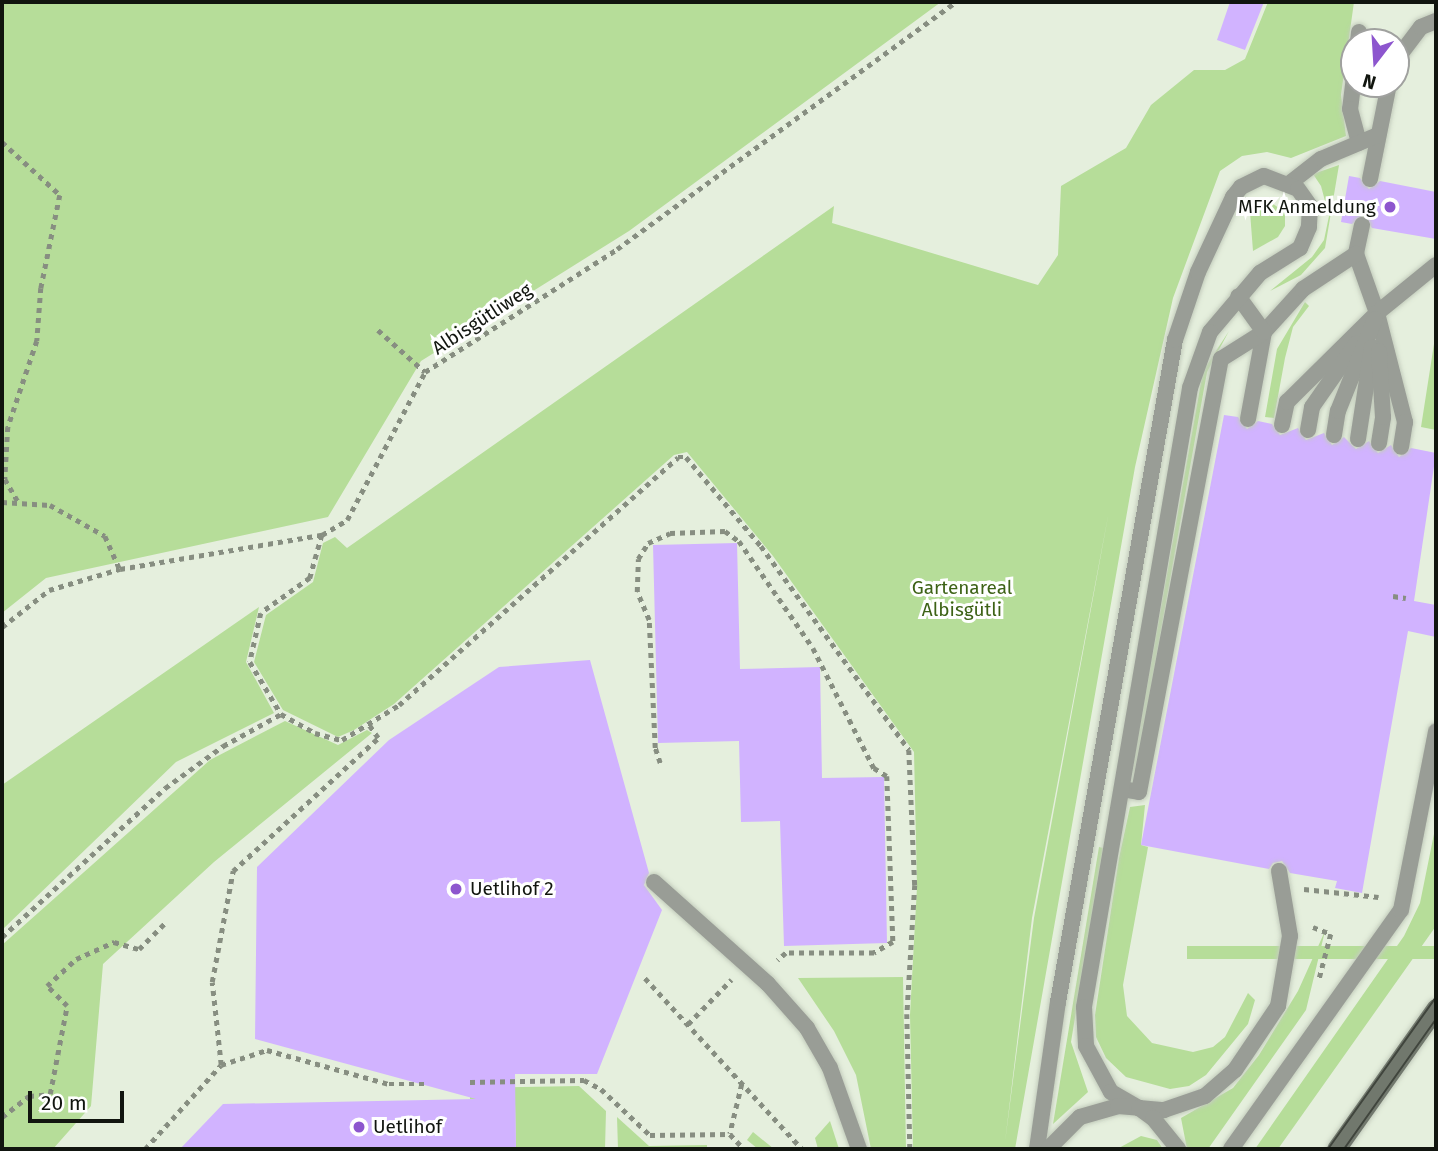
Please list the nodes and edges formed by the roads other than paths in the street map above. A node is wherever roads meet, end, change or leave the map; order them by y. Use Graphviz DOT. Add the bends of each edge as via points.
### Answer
graph roads {
  1 [pos="1436,21"];
  2 [pos="1410,42"];
  3 [pos="1351,98"];
  4 [pos="1385,98"];
  5 [pos="1378,135"];
  6 [pos="1359,143"];
  7 [pos="1370,179"];
  8 [pos="1290,183"];
  9 [pos="1362,225"];
  10 [pos="1356,254"];
  11 [pos="1436,265"];
  12 [pos="1238,296"];
  13 [pos="1377,313"];
  14 [pos="1264,332"];
  15 [pos="1248,419"];
  16 [pos="1282,425"];
  17 [pos="1308,430"];
  18 [pos="1334,435"];
  19 [pos="1358,439"];
  20 [pos="1379,443"];
  21 [pos="1401,447"];
  22 [pos="1436,731"];
  23 [pos="1122,789"];
  24 [pos="1279,871"];
  25 [pos="654,882"];
  26 [pos="1436,1008"];
  27 [pos="1139,1108"];
  28 [pos="859,1149"];
  29 [pos="1037,1149"];
  30 [pos="1048,1149"];
  31 [pos="1178,1149"];
  32 [pos="1231,1149"];
  33 [pos="1336,1149"];
  1 -- 2 [label="lane" via="1421,27"];
  3 -- 6 [label="lane"];
  4 -- 5 [label="lane"];
  5 -- 6 [label="lane"];
  5 -- 7 [label="lane"];
  6 -- 8 [label="lane" via="1321,159"];
  8 -- 12 [label="lane" via="1310,206 1305,238"];
  8 -- 29 [label="lane" via="1264,176 1241,187 1233,197 1198,272 1175,340 1062,975"];
  9 -- 10 [label="lane"];
  10 -- 13 [label="lane"];
  10 -- 14 [label="lane" via="1303,289"];
  11 -- 13 [label="lane"];
  12 -- 14 [label="lane"];
  12 -- 23 [label="lane" via="1210,332 1190,388"];
  13 -- 16 [label="lane" via="1287,402"];
  13 -- 17 [label="lane" via="1312,407"];
  13 -- 18 [label="lane" via="1338,411"];
  13 -- 19 [label="lane"];
  13 -- 20 [label="lane" via="1383,417"];
  13 -- 21 [label="lane" via="1405,422"];
  14 -- 15 [label="lane"];
  14 -- 23 [label="lane" via="1221,359 1139,792"];
  22 -- 32 [label="lane" via="1404,901"];
  23 -- 27 [label="lane" via="1083,1027 1101,1080 1111,1093"];
  24 -- 27 [label="lane" via="1288,927 1278,1006 1235,1070 1190,1104 1164,1110"];
  25 -- 28 [label="lane" via="807,1028 830,1068"];
  26 -- 33 [label="main road"];
  27 -- 30 [label="lane" via="1099,1110 1080,1118"];
  27 -- 31 [label="lane" via="1166,1130"];
}
